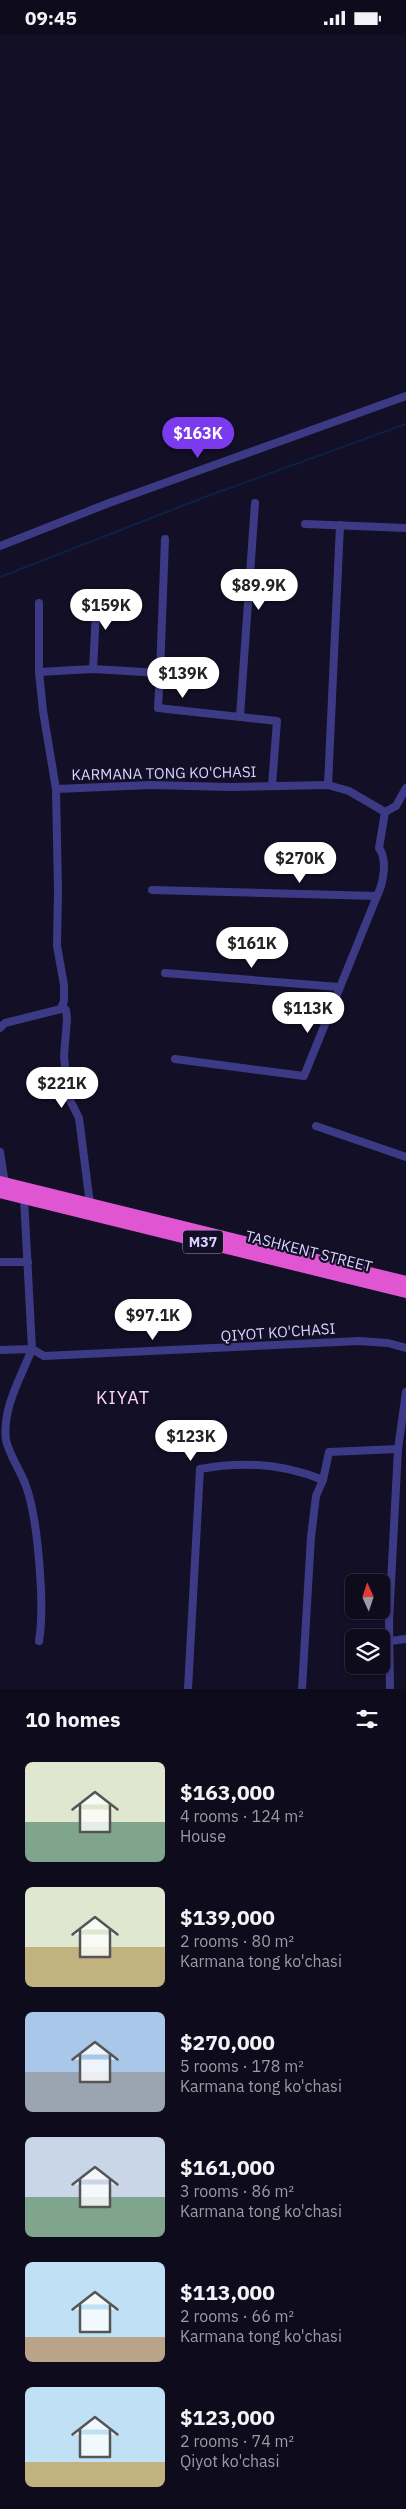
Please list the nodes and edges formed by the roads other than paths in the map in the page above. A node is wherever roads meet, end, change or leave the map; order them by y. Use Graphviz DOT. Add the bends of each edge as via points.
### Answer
graph roads {
  1 [pos="406,395"];
  2 [pos="254,503"];
  3 [pos="306,524"];
  4 [pos="340,525"];
  5 [pos="406,527"];
  6 [pos="165,539"];
  7 [pos="0,546"];
  8 [pos="97,593"];
  9 [pos="39,603"];
  10 [pos="94,669"];
  11 [pos="39,672"];
  12 [pos="160,673"];
  13 [pos="240,716"];
  14 [pos="272,785"];
  15 [pos="328,785"];
  16 [pos="56,789"];
  17 [pos="406,789"];
  18 [pos="385,812"];
  19 [pos="152,891"];
  20 [pos="377,897"];
  21 [pos="165,973"];
  22 [pos="338,987"];
  23 [pos="62,1006"];
  24 [pos="0,1028"];
  25 [pos="174,1059"];
  26 [pos="316,1126"];
  27 [pos="0,1152"];
  28 [pos="406,1157"];
  29 [pos="2,1186"];
  30 [pos="24,1198"];
  31 [pos="90,1204"];
  32 [pos="0,1262"];
  33 [pos="28,1262"];
  34 [pos="406,1281"];
  35 [pos="406,1292"];
  36 [pos="406,1348"];
  37 [pos="32,1349"];
  38 [pos="0,1350"];
  39 [pos="406,1393"];
  40 [pos="398,1449"];
  41 [pos="323,1480"];
  42 [pos="389,1629"];
  43 [pos="406,1639"];
  44 [pos="39,1641"];
  45 [pos="390,1641"];
  46 [pos="390,1674"];
  47 [pos="188,1689"];
  48 [pos="302,1689"];
  49 [pos="390,1689"];
  1 -- 7 [label="street"];
  2 -- 13 [label="street"];
  3 -- 4 [label="street"];
  4 -- 5 [label="street"];
  4 -- 15 [label="street"];
  6 -- 12 [label="street, KARMANA TONG KO'CHASI"];
  8 -- 10 [label="street"];
  9 -- 11 [label="street, KARMANA TONG KO'CHASI"];
  10 -- 11 [label="street"];
  10 -- 12 [label="street"];
  11 -- 16 [label="street, KARMANA TONG KO'CHASI"];
  12 -- 13 [label="street, KARMANA TONG KO'CHASI" via="158,708"];
  13 -- 14 [label="street, KARMANA TONG KO'CHASI" via="277,721"];
  14 -- 15 [label="street, KARMANA TONG KO'CHASI"];
  14 -- 16 [label="street, KARMANA TONG KO'CHASI"];
  15 -- 18 [label="street, KARMANA TONG KO'CHASI" via="349,791"];
  16 -- 23 [label="street, KARMANA TONG KO'CHASI" via="56,946 64,985"];
  17 -- 18 [label="street" via="396,806"];
  18 -- 20 [label="street" via="379,848 383,863 381,889"];
  19 -- 20 [label="street"];
  20 -- 22 [label="street"];
  21 -- 22 [label="street"];
  22 -- 25 [label="street" via="304,1076"];
  23 -- 24 [label="street" via="61,1009 5,1023"];
  23 -- 31 [label="street, KARMANA TONG KO'CHASI" via="67,1019 64,1056 68,1096 79,1118"];
  26 -- 28 [label="street"];
  27 -- 29 [label="street"];
  29 -- 30 [label="highway, TASHKENT STREET / M37"];
  29 -- 31 [label="highway, TASHKENT STREET / M37"];
  30 -- 33 [label="street"];
  30 -- 35 [label="highway, TASHKENT STREET / M37"];
  31 -- 34 [label="highway, TASHKENT STREET / M37"];
  32 -- 33 [label="street"];
  33 -- 37 [label="street"];
  36 -- 37 [label="street, QIYOT KO'CHASI" via="359,1341 44,1357"];
  37 -- 38 [label="street"];
  37 -- 44 [label="street" via="9,1405 6,1440 26,1487 37,1540 42,1627"];
  39 -- 40 [label="street"];
  40 -- 41 [label="street" via="329,1452"];
  40 -- 42 [label="street"];
  41 -- 47 [label="street" via="277,1466 220,1465 200,1469"];
  41 -- 48 [label="street" via="316,1496 311,1537"];
  43 -- 45 [label="street"];
  46 -- 49 [label="street"];
}
